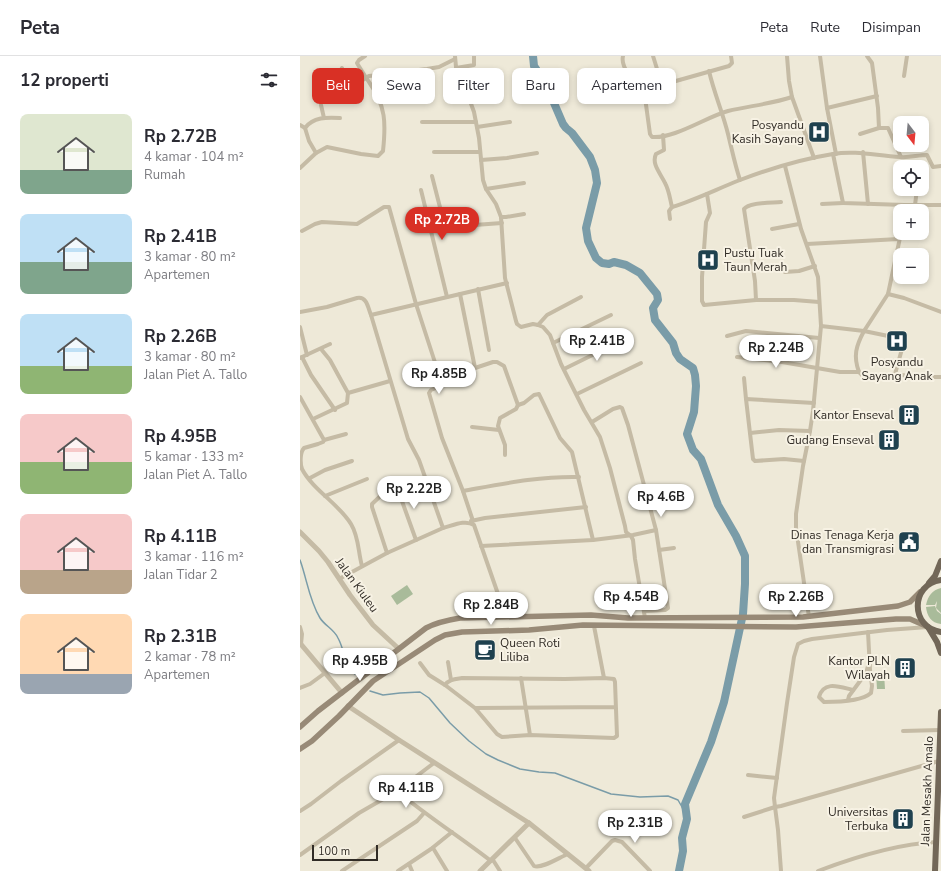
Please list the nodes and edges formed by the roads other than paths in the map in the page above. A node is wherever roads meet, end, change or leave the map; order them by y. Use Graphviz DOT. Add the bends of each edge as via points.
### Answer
graph roads {
  1 [pos="365,56"];
  2 [pos="474,56"];
  3 [pos="623,56"];
  4 [pos="653,56"];
  5 [pos="731,56"];
  6 [pos="787,56"];
  7 [pos="820,56"];
  8 [pos="867,56"];
  9 [pos="907,56"];
  10 [pos="455,57"];
  11 [pos="456,68"];
  12 [pos="624,68"];
  13 [pos="657,68"];
  14 [pos="709,71"];
  15 [pos="904,76"];
  16 [pos="366,78"];
  17 [pos="676,81"];
  18 [pos="876,96"];
  19 [pos="792,97"];
  20 [pos="471,104"];
  21 [pos="646,104"];
  22 [pos="322,105"];
  23 [pos="827,108"];
  24 [pos="721,113"];
  25 [pos="324,118"];
  26 [pos="340,118"];
  27 [pos="422,122"];
  28 [pos="476,122"];
  29 [pos="510,122"];
  30 [pos="300,125"];
  31 [pos="477,127"];
  32 [pos="305,128"];
  33 [pos="879,128"];
  34 [pos="860,134"];
  35 [pos="663,136"];
  36 [pos="434,152"];
  37 [pos="480,152"];
  38 [pos="863,152"];
  39 [pos="316,153"];
  40 [pos="537,153"];
  41 [pos="835,154"];
  42 [pos="900,157"];
  43 [pos="814,158"];
  44 [pos="481,160"];
  45 [pos="785,166"];
  46 [pos="941,166"];
  47 [pos="300,168"];
  48 [pos="432,176"];
  49 [pos="740,180"];
  50 [pos="524,183"];
  51 [pos="486,189"];
  52 [pos="421,190"];
  53 [pos="707,194"];
  54 [pos="781,202"];
  55 [pos="843,203"];
  56 [pos="822,204"];
  57 [pos="868,204"];
  58 [pos="905,204"];
  59 [pos="929,205"];
  60 [pos="941,205"];
  61 [pos="672,207"];
  62 [pos="524,214"];
  63 [pos="501,217"];
  64 [pos="670,219"];
  65 [pos="502,223"];
  66 [pos="799,224"];
  67 [pos="772,229"];
  68 [pos="302,231"];
  69 [pos="899,240"];
  70 [pos="807,244"];
  71 [pos="814,266"];
  72 [pos="785,272"];
  73 [pos="507,283"];
  74 [pos="478,289"];
  75 [pos="460,294"];
  76 [pos="888,294"];
  77 [pos="447,297"];
  78 [pos="581,297"];
  79 [pos="756,300"];
  80 [pos="819,302"];
  81 [pos="416,304"];
  82 [pos="300,312"];
  83 [pos="941,312"];
  84 [pos="371,315"];
  85 [pos="611,315"];
  86 [pos="538,325"];
  87 [pos="821,326"];
  88 [pos="300,327"];
  89 [pos="864,331"];
  90 [pos="727,336"];
  91 [pos="819,338"];
  92 [pos="622,340"];
  93 [pos="553,343"];
  94 [pos="330,344"];
  95 [pos="321,349"];
  96 [pos="489,350"];
  97 [pos="308,355"];
  98 [pos="301,357"];
  99 [pos="737,357"];
  100 [pos="641,363"];
  101 [pos="475,368"];
  102 [pos="817,368"];
  103 [pos="564,369"];
  104 [pos="859,372"];
  105 [pos="895,374"];
  106 [pos="941,377"];
  107 [pos="744,378"];
  108 [pos="390,381"];
  109 [pos="442,384"];
  110 [pos="348,392"];
  111 [pos="577,394"];
  112 [pos="300,397"];
  113 [pos="746,399"];
  114 [pos="814,403"];
  115 [pos="518,405"];
  116 [pos="335,410"];
  117 [pos="314,419"];
  118 [pos="592,422"];
  119 [pos="472,427"];
  120 [pos="499,430"];
  121 [pos="810,431"];
  122 [pos="750,433"];
  123 [pos="346,434"];
  124 [pos="324,440"];
  125 [pos="505,455"];
  126 [pos="352,461"];
  127 [pos="804,461"];
  128 [pos="579,477"];
  129 [pos="310,478"];
  130 [pos="367,479"];
  131 [pos="463,491"];
  132 [pos="325,496"];
  133 [pos="586,507"];
  134 [pos="470,521"];
  135 [pos="443,528"];
  136 [pos="656,530"];
  137 [pos="300,532"];
  138 [pos="630,535"];
  139 [pos="416,540"];
  140 [pos="594,540"];
  141 [pos="481,546"];
  142 [pos="674,548"];
  143 [pos="659,550"];
  144 [pos="387,553"];
  145 [pos="941,561"];
  146 [pos="362,566"];
  147 [pos="339,579"];
  148 [pos="941,580"];
  149 [pos="924,589"];
  150 [pos="644,611"];
  151 [pos="506,617"];
  152 [pos="809,617"];
  153 [pos="645,618"];
  154 [pos="594,626"];
  155 [pos="300,627"];
  156 [pos="928,627"];
  157 [pos="868,632"];
  158 [pos="941,632"];
  159 [pos="301,646"];
  160 [pos="399,649"];
  161 [pos="941,653"];
  162 [pos="448,662"];
  163 [pos="420,663"];
  164 [pos="869,664"];
  165 [pos="325,673"];
  166 [pos="361,678"];
  167 [pos="521,678"];
  168 [pos="604,678"];
  169 [pos="452,680"];
  170 [pos="370,683"];
  171 [pos="445,684"];
  172 [pos="300,688"];
  173 [pos="853,690"];
  174 [pos="342,693"];
  175 [pos="848,700"];
  176 [pos="348,706"];
  177 [pos="615,707"];
  178 [pos="475,708"];
  179 [pos="526,708"];
  180 [pos="941,712"];
  181 [pos="300,727"];
  182 [pos="940,730"];
  183 [pos="903,731"];
  184 [pos="530,735"];
  185 [pos="399,740"];
  186 [pos="300,749"];
  187 [pos="940,750"];
  188 [pos="939,761"];
  189 [pos="434,763"];
  190 [pos="748,775"];
  191 [pos="777,778"];
  192 [pos="397,791"];
  193 [pos="775,807"];
  194 [pos="300,811"];
  195 [pos="424,813"];
  196 [pos="744,817"];
  197 [pos="529,823"];
  198 [pos="452,832"];
  199 [pos="939,833"];
  200 [pos="515,838"];
  201 [pos="936,842"];
  202 [pos="433,848"];
  203 [pos="568,854"];
  204 [pos="300,855"];
  205 [pos="492,860"];
  206 [pos="409,864"];
  207 [pos="588,869"];
  208 [pos="342,871"];
  209 [pos="398,871"];
  210 [pos="412,871"];
  211 [pos="447,871"];
  212 [pos="480,871"];
  213 [pos="500,871"];
  214 [pos="650,871"];
  215 [pos="781,871"];
  216 [pos="818,871"];
  217 [pos="935,871"];
  1 -- 16 [label="street" via="358,63"];
  2 -- 11 [label="street" via="474,65"];
  3 -- 12 [label="street"];
  4 -- 13 [label="street"];
  5 -- 14 [label="street" via="731,65"];
  6 -- 19 [label="street"];
  7 -- 23 [label="street"];
  8 -- 18 [label="street" via="872,63"];
  9 -- 15 [label="street"];
  10 -- 11 [label="street"];
  10 -- 16 [label="street" via="427,69 375,74"];
  14 -- 17 [label="street"];
  14 -- 24 [label="street"];
  16 -- 39 [label="street" via="382,108 385,126 383,152 378,156 370,156 327,147"];
  18 -- 23 [label="street"];
  18 -- 33 [label="street"];
  19 -- 24 [label="street"];
  19 -- 43 [label="street"];
  20 -- 28 [label="street"];
  21 -- 35 [label="street" via="650,134 652,137"];
  22 -- 25 [label="street"];
  23 -- 41 [label="street"];
  24 -- 35 [label="street"];
  24 -- 49 [label="street"];
  25 -- 26 [label="street"];
  25 -- 32 [label="street" via="309,122"];
  27 -- 28 [label="street"];
  28 -- 31 [label="street"];
  29 -- 31 [label="street"];
  30 -- 32 [label="street"];
  31 -- 37 [label="street"];
  32 -- 39 [label="street"];
  33 -- 34 [label="street"];
  33 -- 42 [label="street" via="888,128"];
  35 -- 61 [label="street" via="664,150 654,157"];
  36 -- 37 [label="street"];
  37 -- 44 [label="street"];
  38 -- 41 [label="street"];
  38 -- 42 [label="street"];
  38 -- 57 [label="street"];
  39 -- 47 [label="street"];
  40 -- 44 [label="street"];
  41 -- 43 [label="street"];
  41 -- 55 [label="street"];
  42 -- 46 [label="street" via="927,155 933,167"];
  43 -- 45 [label="street"];
  44 -- 51 [label="street"];
  45 -- 49 [label="street"];
  45 -- 66 [label="street"];
  48 -- 65 [label="street" via="446,228"];
  49 -- 53 [label="street"];
  50 -- 51 [label="street"];
  51 -- 63 [label="street"];
  52 -- 77 [label="street"];
  53 -- 61 [label="street"];
  53 -- 79 [label="street" via="710,211 706,222 702,301 706,305"];
  54 -- 79 [label="street" via="748,205 744,209"];
  55 -- 56 [label="street"];
  55 -- 57 [label="street"];
  57 -- 58 [label="street"];
  59 -- 60 [label="street"];
  61 -- 64 [label="street" via="669,211"];
  62 -- 63 [label="street"];
  63 -- 65 [label="street"];
  65 -- 73 [label="street"];
  66 -- 67 [label="street"];
  66 -- 70 [label="street"];
  68 -- 81 [label="street" via="322,222 357,224 384,207 389,207"];
  69 -- 70 [label="street"];
  69 -- 76 [label="street"];
  70 -- 71 [label="street"];
  71 -- 72 [label="street"];
  71 -- 80 [label="street" via="819,283"];
  73 -- 74 [label="street"];
  73 -- 86 [label="street" via="517,324 521,327"];
  74 -- 75 [label="street"];
  74 -- 96 [label="street"];
  75 -- 77 [label="street"];
  75 -- 101 [label="street"];
  76 -- 83 [label="street"];
  76 -- 89 [label="street"];
  77 -- 81 [label="street"];
  78 -- 86 [label="street" via="547,315"];
  79 -- 80 [label="street"];
  80 -- 87 [label="street"];
  81 -- 84 [label="street"];
  81 -- 109 [label="street"];
  82 -- 84 [label="street" via="361,297"];
  84 -- 108 [label="street"];
  85 -- 93 [label="street"];
  86 -- 93 [label="street" via="547,331"];
  87 -- 89 [label="street"];
  87 -- 91 [label="street"];
  88 -- 97 [label="street"];
  89 -- 104 [label="street" via="855,359"];
  89 -- 105 [label="street" via="893,337 891,346 902,349"];
  90 -- 91 [label="street" via="746,331"];
  91 -- 102 [label="street"];
  92 -- 103 [label="street"];
  93 -- 103 [label="street"];
  94 -- 95 [label="street"];
  95 -- 97 [label="street"];
  95 -- 110 [label="street"];
  97 -- 98 [label="street"];
  98 -- 116 [label="street"];
  99 -- 102 [label="street"];
  100 -- 111 [label="street"];
  101 -- 109 [label="street" via="466,375"];
  101 -- 115 [label="street" via="493,362 504,366"];
  102 -- 104 [label="street"];
  102 -- 114 [label="street"];
  103 -- 111 [label="street"];
  104 -- 105 [label="street" via="864,377"];
  105 -- 106 [label="street"];
  107 -- 113 [label="street"];
  108 -- 110 [label="street"];
  108 -- 135 [label="street" via="408,439"];
  109 -- 131 [label="street" via="429,393 442,438"];
  110 -- 116 [label="street" via="347,403"];
  111 -- 118 [label="street"];
  112 -- 117 [label="street"];
  113 -- 114 [label="street"];
  113 -- 122 [label="street"];
  114 -- 121 [label="street"];
  115 -- 120 [label="street" via="516,409 500,418"];
  115 -- 128 [label="street" via="540,394 560,438 572,452"];
  116 -- 117 [label="street"];
  117 -- 124 [label="street"];
  118 -- 136 [label="street" via="613,409 622,408"];
  118 -- 138 [label="street" via="605,450 626,532"];
  119 -- 120 [label="street"];
  120 -- 125 [label="street" via="505,445"];
  121 -- 122 [label="street" via="779,430"];
  121 -- 127 [label="street"];
  122 -- 127 [label="street" via="755,461"];
  123 -- 124 [label="street"];
  124 -- 129 [label="street" via="321,444 302,450 302,468"];
  126 -- 129 [label="street"];
  127 -- 152 [label="street" via="796,528"];
  128 -- 131 [label="street" via="520,481"];
  128 -- 133 [label="street"];
  129 -- 132 [label="street"];
  130 -- 132 [label="street"];
  131 -- 134 [label="street"];
  132 -- 146 [label="street" via="344,514 354,530"];
  133 -- 134 [label="street"];
  133 -- 140 [label="street"];
  134 -- 135 [label="street"];
  134 -- 141 [label="street" via="474,525"];
  135 -- 139 [label="street"];
  136 -- 138 [label="street"];
  136 -- 143 [label="street"];
  137 -- 147 [label="street, Jalan Kiuleu" via="319,551"];
  138 -- 140 [label="street"];
  138 -- 150 [label="street" via="633,540"];
  139 -- 144 [label="street"];
  139 -- 144 [label="street" via="394,483 372,504"];
  140 -- 141 [label="street"];
  141 -- 151 [label="street"];
  142 -- 143 [label="street"];
  143 -- 150 [label="street" via="668,608"];
  144 -- 146 [label="street"];
  145 -- 149 [label="main road" via="935,576"];
  146 -- 147 [label="street"];
  147 -- 160 [label="street, Jalan Kiuleu" via="373,625"];
  148 -- 149 [label="main road" via="932,582"];
  149 -- 152 [label="main road" via="910,602 898,606"];
  149 -- 156 [label="main road" via="918,598 917,609"];
  150 -- 153 [label="street"];
  151 -- 153 [label="main road" via="591,615"];
  151 -- 160 [label="main road" via="460,618 436,623"];
  152 -- 153 [label="main road"];
  154 -- 156 [label="main road" via="780,627 910,619"];
  154 -- 168 [label="street"];
  154 -- 170 [label="main road" via="445,635"];
  155 -- 159 [label="street"];
  156 -- 157 [label="street"];
  156 -- 158 [label="main road"];
  156 -- 161 [label="main road"];
  157 -- 164 [label="street"];
  157 -- 191 [label="street" via="812,639 798,644 792,668"];
  159 -- 165 [label="street"];
  160 -- 166 [label="main road"];
  162 -- 169 [label="street"];
  163 -- 171 [label="street" via="429,675"];
  164 -- 173 [label="street" via="866,673"];
  164 -- 175 [label="street" via="871,693"];
  165 -- 172 [label="street"];
  165 -- 174 [label="street"];
  166 -- 170 [label="main road"];
  166 -- 174 [label="main road"];
  167 -- 168 [label="street"];
  167 -- 169 [label="street"];
  167 -- 179 [label="street"];
  168 -- 177 [label="street" via="614,679"];
  169 -- 171 [label="street"];
  170 -- 176 [label="main road"];
  171 -- 178 [label="street"];
  173 -- 175 [label="street"];
  173 -- 175 [label="street" via="830,686 821,691 819,697 824,702"];
  174 -- 181 [label="main road"];
  176 -- 185 [label="street"];
  176 -- 186 [label="main road" via="312,741"];
  177 -- 179 [label="street"];
  177 -- 184 [label="street" via="617,736 614,738"];
  178 -- 179 [label="street"];
  178 -- 184 [label="street" via="500,737"];
  179 -- 184 [label="street"];
  180 -- 182 [label="main road, Jalan Mesakh Amalo"];
  182 -- 183 [label="street"];
  182 -- 187 [label="main road, Jalan Mesakh Amalo"];
  185 -- 189 [label="street"];
  185 -- 194 [label="street"];
  187 -- 188 [label="main road, Jalan Mesakh Amalo"];
  188 -- 193 [label="street"];
  188 -- 199 [label="main road, Jalan Mesakh Amalo"];
  189 -- 192 [label="street"];
  189 -- 197 [label="street"];
  190 -- 191 [label="street"];
  191 -- 193 [label="street"];
  192 -- 195 [label="street"];
  192 -- 204 [label="street" via="359,813"];
  193 -- 196 [label="street"];
  193 -- 215 [label="street"];
  195 -- 198 [label="street"];
  195 -- 208 [label="street"];
  197 -- 200 [label="street"];
  197 -- 203 [label="street"];
  198 -- 202 [label="street"];
  198 -- 205 [label="street"];
  199 -- 201 [label="main road, Jalan Mesakh Amalo"];
  200 -- 203 [label="street" via="536,867"];
  200 -- 205 [label="street"];
  201 -- 216 [label="street" via="921,842 894,848"];
  201 -- 217 [label="main road, Jalan Mesakh Amalo"];
  202 -- 206 [label="street"];
  202 -- 211 [label="street"];
  203 -- 207 [label="street"];
  205 -- 212 [label="street"];
  205 -- 213 [label="street"];
  206 -- 209 [label="street"];
  206 -- 210 [label="street"];
  207 -- 214 [label="street" via="615,840 622,842"];
}
